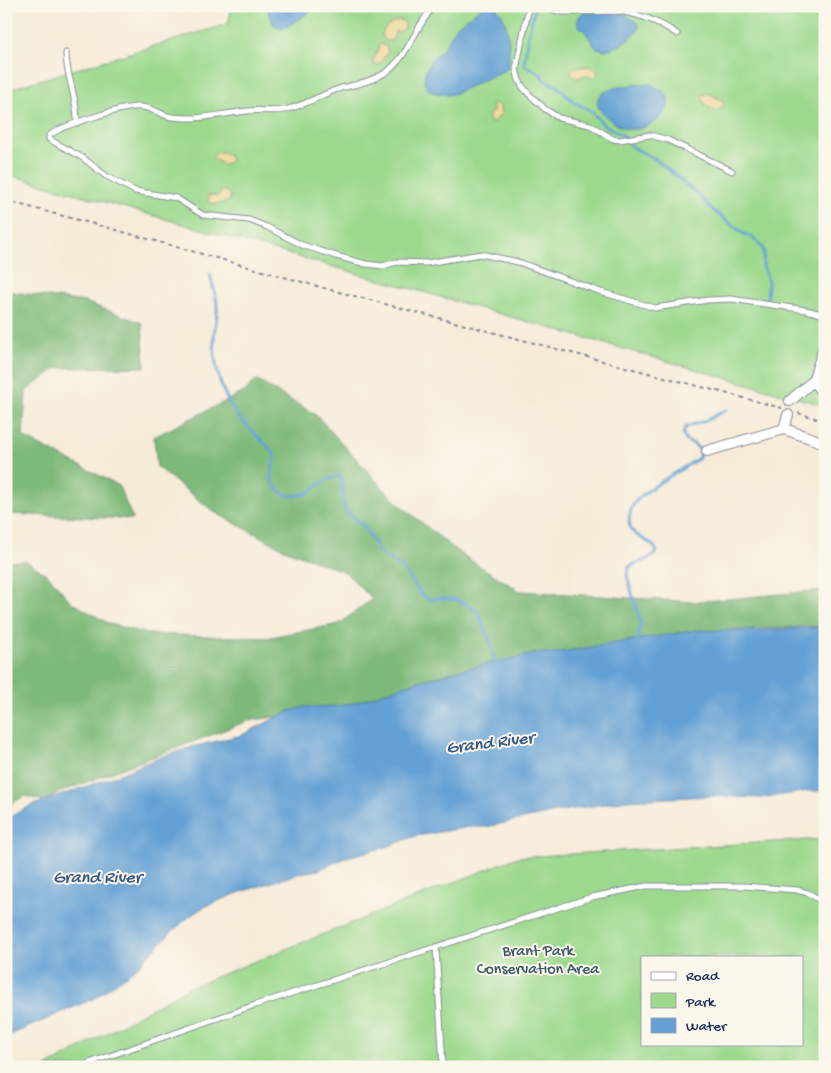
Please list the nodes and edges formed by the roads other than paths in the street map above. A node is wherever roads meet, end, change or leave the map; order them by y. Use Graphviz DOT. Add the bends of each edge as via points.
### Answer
graph roads {
  1 [pos="434,6"];
  2 [pos="529,6"];
  3 [pos="550,6"];
  4 [pos="677,34"];
  5 [pos="66,53"];
  6 [pos="77,123"];
  7 [pos="732,171"];
  8 [pos="825,315"];
  9 [pos="825,345"];
  10 [pos="812,381"];
  11 [pos="825,395"];
  12 [pos="784,428"];
  13 [pos="825,443"];
  14 [pos="707,452"];
  15 [pos="825,903"];
  16 [pos="436,948"];
  17 [pos="78,1067"];
  18 [pos="443,1067"];
  1 -- 6 [label="lane" via="405,52 387,72 290,109 194,118 173,117 133,106"];
  2 -- 7 [label="lane" via="516,69 522,86 545,109 559,118 590,125 613,139 650,135 668,140"];
  3 -- 4 [label="lane" via="562,12 626,12"];
  5 -- 6 [label="lane"];
  6 -- 8 [label="lane" via="54,132 49,139 123,185 144,194 176,198 203,215 259,223 302,245 348,260 383,266 481,254 518,262 655,308 731,299"];
  9 -- 10 [label="street"];
  10 -- 11 [label="street"];
  10 -- 12 [label="street" via="791,409"];
  12 -- 13 [label="street"];
  12 -- 14 [label="street"];
  15 -- 16 [label="lane" via="808,893 781,888 646,886 592,897"];
  16 -- 17 [label="lane" via="255,1005"];
  16 -- 18 [label="lane"];
}
